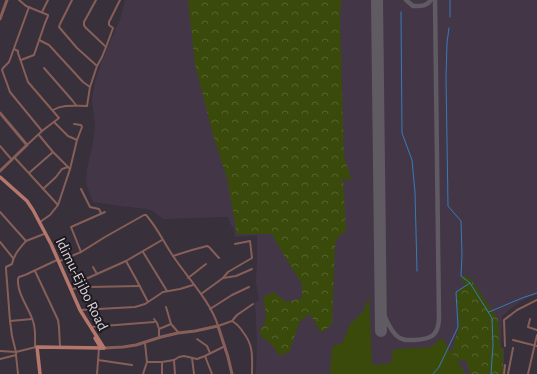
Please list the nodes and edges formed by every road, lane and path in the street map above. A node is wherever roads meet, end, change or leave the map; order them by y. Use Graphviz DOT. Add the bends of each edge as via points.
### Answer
graph roads {
  1 [pos="7,0"];
  2 [pos="19,0"];
  3 [pos="48,0"];
  4 [pos="72,0"];
  5 [pos="96,0"];
  6 [pos="120,0"];
  7 [pos="24,1"];
  8 [pos="29,7"];
  9 [pos="42,12"];
  10 [pos="0,19"];
  11 [pos="39,40"];
  12 [pos="106,47"];
  13 [pos="14,49"];
  14 [pos="21,60"];
  15 [pos="97,66"];
  16 [pos="44,68"];
  17 [pos="90,87"];
  18 [pos="76,105"];
  19 [pos="53,110"];
  20 [pos="0,113"];
  21 [pos="54,122"];
  22 [pos="74,124"];
  23 [pos="42,131"];
  24 [pos="39,135"];
  25 [pos="77,140"];
  26 [pos="27,145"];
  27 [pos="0,146"];
  28 [pos="53,152"];
  29 [pos="13,158"];
  30 [pos="69,168"];
  31 [pos="0,171"];
  32 [pos="29,174"];
  33 [pos="0,178"];
  34 [pos="81,188"];
  35 [pos="43,189"];
  36 [pos="58,205"];
  37 [pos="0,212"];
  38 [pos="105,212"];
  39 [pos="101,213"];
  40 [pos="40,222"];
  41 [pos="44,234"];
  42 [pos="162,239"];
  43 [pos="26,241"];
  44 [pos="0,242"];
  45 [pos="235,244"];
  46 [pos="81,252"];
  47 [pos="143,252"];
  48 [pos="173,256"];
  49 [pos="13,258"];
  50 [pos="219,258"];
  51 [pos="58,260"];
  52 [pos="126,261"];
  53 [pos="206,264"];
  54 [pos="93,267"];
  55 [pos="252,269"];
  56 [pos="35,271"];
  57 [pos="97,274"];
  58 [pos="188,278"];
  59 [pos="223,278"];
  60 [pos="194,285"];
  61 [pos="140,286"];
  62 [pos="71,287"];
  63 [pos="249,287"];
  64 [pos="167,291"];
  65 [pos="73,294"];
  66 [pos="201,294"];
  67 [pos="537,300"];
  68 [pos="148,302"];
  69 [pos="253,304"];
  70 [pos="166,307"];
  71 [pos="210,309"];
  72 [pos="81,312"];
  73 [pos="32,319"];
  74 [pos="154,319"];
  75 [pos="530,319"];
  76 [pos="10,321"];
  77 [pos="232,321"];
  78 [pos="154,322"];
  79 [pos="171,324"];
  80 [pos="218,326"];
  81 [pos="91,327"];
  82 [pos="159,329"];
  83 [pos="537,330"];
  84 [pos="178,333"];
  85 [pos="537,335"];
  86 [pos="159,338"];
  87 [pos="197,339"];
  88 [pos="515,340"];
  89 [pos="145,343"];
  90 [pos="225,346"];
  91 [pos="505,346"];
  92 [pos="536,346"];
  93 [pos="36,347"];
  94 [pos="60,347"];
  95 [pos="101,348"];
  96 [pos="513,348"];
  97 [pos="0,351"];
  98 [pos="16,353"];
  99 [pos="210,353"];
  100 [pos="205,356"];
  101 [pos="192,358"];
  102 [pos="0,359"];
  103 [pos="98,360"];
  104 [pos="174,360"];
  105 [pos="147,362"];
  106 [pos="162,362"];
  107 [pos="132,365"];
  108 [pos="505,365"];
  109 [pos="18,374"];
  110 [pos="40,374"];
  111 [pos="98,374"];
  112 [pos="143,374"];
  113 [pos="162,374"];
  114 [pos="175,374"];
  115 [pos="194,374"];
  116 [pos="212,374"];
  117 [pos="232,374"];
  118 [pos="252,374"];
  119 [pos="504,374"];
  120 [pos="508,374"];
  121 [pos="528,374"];
  1 -- 10 [label="street"];
  2 -- 7 [label="street"];
  3 -- 9 [label="street"];
  4 -- 15 [label="street" via="60,27 77,48"];
  5 -- 12 [label="street" via="84,25"];
  6 -- 12 [label="street" via="109,22 113,28"];
  7 -- 8 [label="street"];
  8 -- 9 [label="street"];
  8 -- 13 [label="street"];
  9 -- 11 [label="street" via="48,16"];
  11 -- 14 [label="street" via="34,55"];
  11 -- 17 [label="street" via="49,45"];
  12 -- 15 [label="street"];
  13 -- 14 [label="street" via="18,51"];
  13 -- 23 [label="street" via="9,62 2,69 5,80 10,92"];
  14 -- 19 [label="street" via="28,82"];
  15 -- 17 [label="street"];
  16 -- 18 [label="street"];
  17 -- 18 [label="street" via="87,105"];
  18 -- 19 [label="street"];
  19 -- 21 [label="street" via="58,118"];
  20 -- 26 [label="street"];
  21 -- 23 [label="street"];
  21 -- 25 [label="street" via="68,136"];
  22 -- 25 [label="street" via="82,126"];
  23 -- 24 [label="street"];
  24 -- 26 [label="street"];
  24 -- 28 [label="street"];
  25 -- 30 [label="street"];
  26 -- 29 [label="street"];
  27 -- 29 [label="street"];
  28 -- 30 [label="street"];
  28 -- 32 [label="street"];
  29 -- 31 [label="street"];
  29 -- 32 [label="street"];
  30 -- 35 [label="street" via="62,169"];
  30 -- 36 [label="street"];
  32 -- 35 [label="street"];
  33 -- 40 [label="main road, Idimu-Ejibo Road" via="27,201"];
  33 -- 41 [label="main road, Idimu-Ejibo Road" via="26,203"];
  34 -- 39 [label="street" via="90,207 99,209"];
  35 -- 36 [label="street"];
  36 -- 40 [label="street"];
  37 -- 43 [label="street"];
  38 -- 39 [label="street"];
  39 -- 46 [label="street" via="71,227"];
  40 -- 51 [label="main road, Idimu-Ejibo Road"];
  41 -- 43 [label="street"];
  41 -- 51 [label="main road, Idimu-Ejibo Road"];
  42 -- 46 [label="street" via="144,215"];
  42 -- 47 [label="street"];
  42 -- 48 [label="street"];
  43 -- 49 [label="street"];
  44 -- 49 [label="street"];
  45 -- 59 [label="street" via="250,241 252,258 228,272"];
  46 -- 51 [label="street"];
  47 -- 52 [label="street"];
  47 -- 64 [label="street"];
  48 -- 50 [label="street" via="207,246"];
  48 -- 58 [label="street"];
  49 -- 76 [label="street" via="12,264 6,267"];
  51 -- 56 [label="street"];
  51 -- 62 [label="main road, Idimu-Ejibo Road"];
  51 -- 65 [label="main road, Idimu-Ejibo Road"];
  52 -- 57 [label="street"];
  52 -- 61 [label="street"];
  53 -- 58 [label="street"];
  54 -- 57 [label="street"];
  55 -- 59 [label="street"];
  56 -- 73 [label="street" via="18,279 19,288"];
  56 -- 94 [label="street" via="58,320"];
  57 -- 62 [label="street"];
  58 -- 60 [label="street"];
  59 -- 66 [label="street"];
  60 -- 64 [label="street"];
  60 -- 66 [label="street"];
  61 -- 62 [label="street"];
  61 -- 68 [label="street"];
  62 -- 65 [label="main road, Idimu-Ejibo Road"];
  63 -- 71 [label="street"];
  64 -- 68 [label="street"];
  65 -- 72 [label="main road, Idimu-Ejibo Road"];
  66 -- 71 [label="street"];
  67 -- 91 [label="street" via="504,320"];
  68 -- 72 [label="street" via="142,306"];
  69 -- 77 [label="street"];
  70 -- 79 [label="street"];
  71 -- 80 [label="street"];
  72 -- 81 [label="main road, Idimu-Ejibo Road"];
  72 -- 95 [label="main road, Idimu-Ejibo Road"];
  73 -- 76 [label="street"];
  73 -- 93 [label="street"];
  74 -- 82 [label="street"];
  75 -- 83 [label="street" via="528,327"];
  76 -- 98 [label="street"];
  77 -- 80 [label="street"];
  77 -- 118 [label="street" via="248,338 252,354"];
  78 -- 81 [label="street"];
  79 -- 82 [label="street"];
  79 -- 84 [label="street"];
  80 -- 84 [label="street"];
  80 -- 90 [label="street"];
  81 -- 95 [label="main road, Idimu-Ejibo Road"];
  82 -- 86 [label="street"];
  84 -- 86 [label="street"];
  85 -- 92 [label="street"];
  86 -- 89 [label="street"];
  87 -- 99 [label="street" via="207,346"];
  88 -- 92 [label="street"];
  89 -- 95 [label="street"];
  89 -- 105 [label="street"];
  90 -- 99 [label="street"];
  90 -- 117 [label="street"];
  92 -- 121 [label="street"];
  93 -- 94 [label="main road, Idimu-Ejibo Road"];
  93 -- 98 [label="street"];
  93 -- 110 [label="main road"];
  94 -- 95 [label="main road, Idimu-Ejibo Road"];
  95 -- 103 [label="street"];
  96 -- 120 [label="street"];
  97 -- 98 [label="street"];
  98 -- 102 [label="street"];
  98 -- 109 [label="street"];
  99 -- 100 [label="street"];
  100 -- 101 [label="street"];
  100 -- 116 [label="street"];
  101 -- 104 [label="street" via="184,356"];
  101 -- 115 [label="street"];
  103 -- 107 [label="street"];
  103 -- 111 [label="street"];
  104 -- 106 [label="street"];
  104 -- 114 [label="street"];
  105 -- 106 [label="street"];
  105 -- 112 [label="street"];
  106 -- 113 [label="street"];
  108 -- 119 [label="street"];
}
